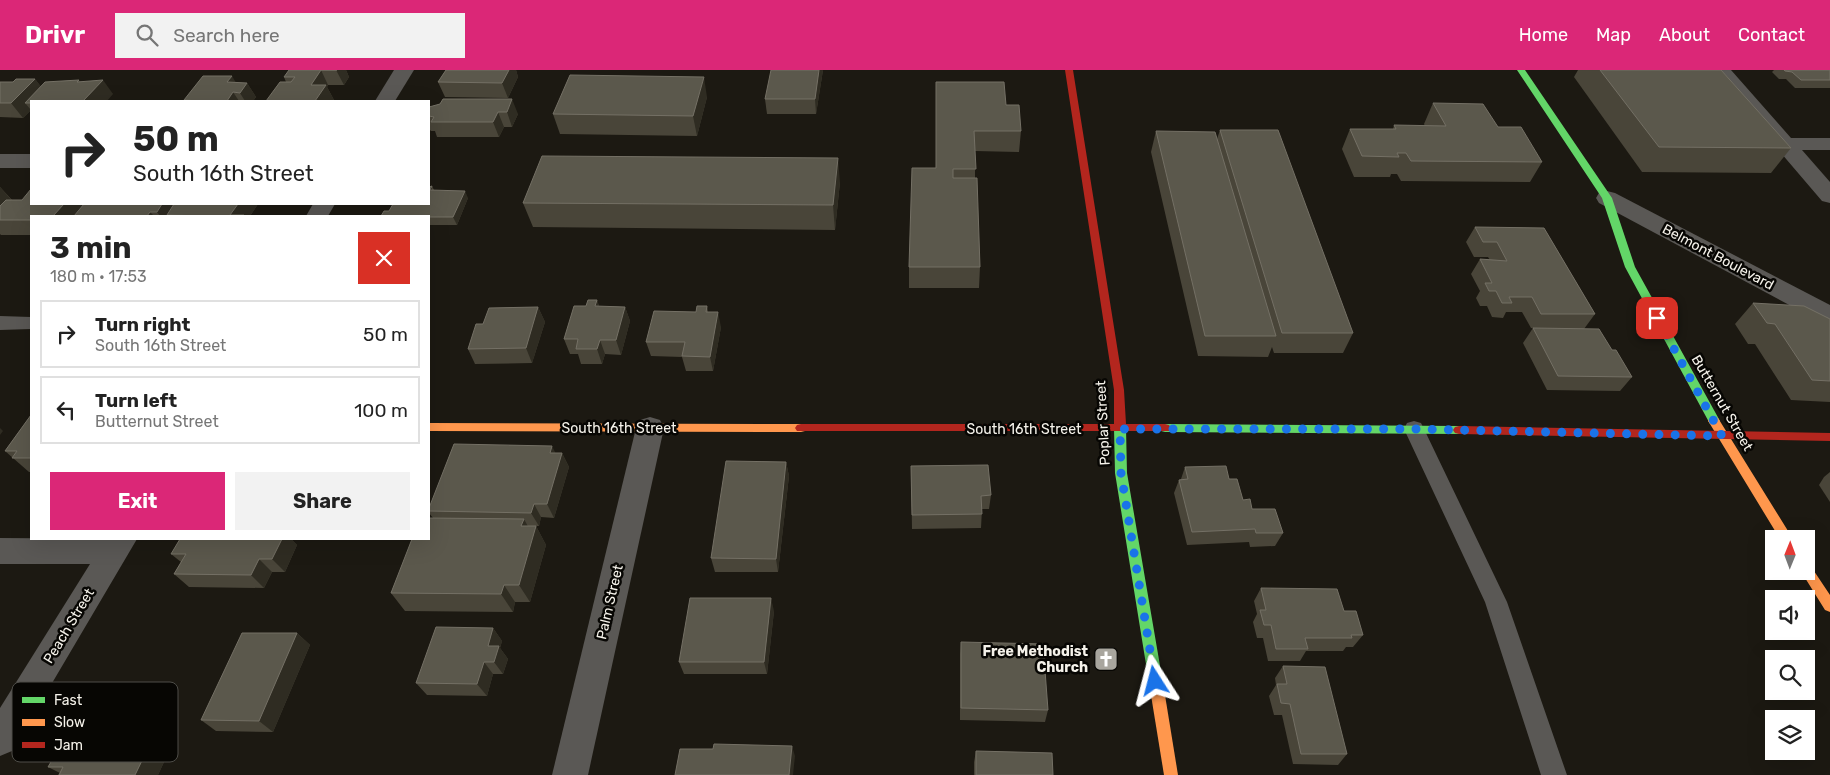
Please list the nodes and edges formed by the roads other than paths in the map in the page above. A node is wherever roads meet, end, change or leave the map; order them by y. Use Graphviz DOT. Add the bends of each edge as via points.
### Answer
graph roads {
  1 [pos="404,70"];
  2 [pos="1069,70"];
  3 [pos="1521,70"];
  4 [pos="1720,70"];
  5 [pos="387,100"];
  6 [pos="1786,144"];
  7 [pos="1830,144"];
  8 [pos="0,161"];
  9 [pos="30,161"];
  10 [pos="1830,196"];
  11 [pos="1606,198"];
  12 [pos="1830,316"];
  13 [pos="0,323"];
  14 [pos="30,323"];
  15 [pos="430,427"];
  16 [pos="650,428"];
  17 [pos="1120,429"];
  18 [pos="1414,429"];
  19 [pos="1722,436"];
  20 [pos="1830,437"];
  21 [pos="1781,530"];
  22 [pos="118,545"];
  23 [pos="0,550"];
  24 [pos="1813,580"];
  25 [pos="1830,606"];
  26 [pos="35,682"];
  27 [pos="12,719"];
  28 [pos="0,739"];
  29 [pos="570,775"];
  30 [pos="1171,775"];
  31 [pos="1554,775"];
  1 -- 5 [label="street"];
  2 -- 17 [label="street, Poplar Street" via="1119,390"];
  3 -- 11 [label="street, Butternut Street"];
  4 -- 6 [label="street"];
  6 -- 7 [label="street"];
  6 -- 10 [label="street"];
  8 -- 9 [label="street"];
  11 -- 12 [label="street, Belmont Boulevard"];
  11 -- 19 [label="street, Butternut Street" via="1630,267"];
  13 -- 14 [label="lane"];
  15 -- 16 [label="street, South 16th Street"];
  16 -- 17 [label="street, South 16th Street"];
  16 -- 29 [label="street, Palm Street"];
  17 -- 18 [label="street, South 16th Street"];
  17 -- 30 [label="street, Poplar Street" via="1121,473"];
  18 -- 19 [label="street, South 16th Street"];
  18 -- 31 [label="lane" via="1496,602"];
  19 -- 20 [label="street, South 16th Street"];
  19 -- 21 [label="street, Butternut Street"];
  22 -- 23 [label="street"];
  22 -- 26 [label="street, Peach Street"];
  24 -- 25 [label="street"];
  27 -- 28 [label="street, Peach Street"];
}
